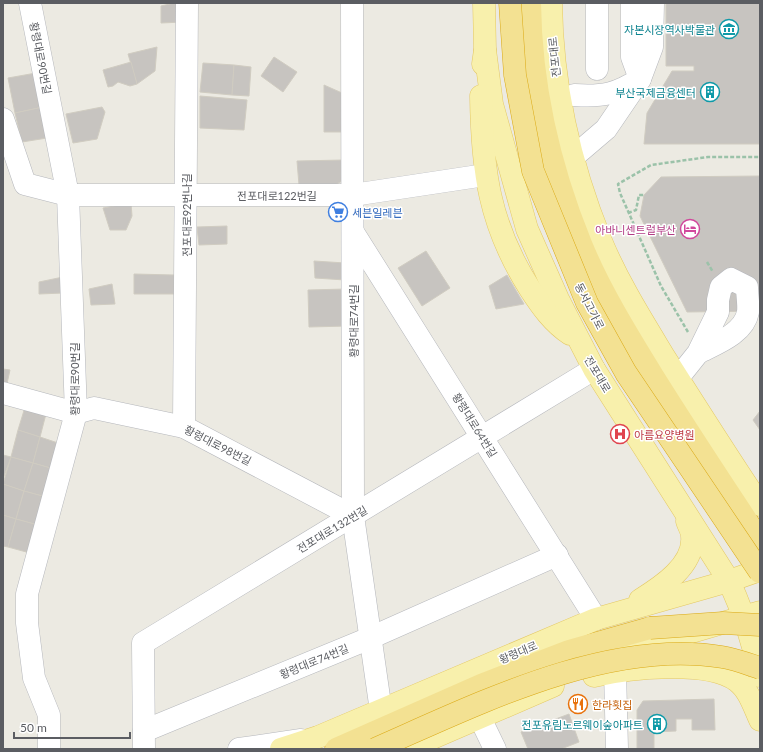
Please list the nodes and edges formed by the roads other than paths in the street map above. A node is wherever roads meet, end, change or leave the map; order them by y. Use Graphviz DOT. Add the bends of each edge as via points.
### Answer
graph roads {
  1 [pos="30,3"];
  2 [pos="187,3"];
  3 [pos="352,3"];
  4 [pos="484,3"];
  5 [pos="510,3"];
  6 [pos="530,3"];
  7 [pos="551,3"];
  8 [pos="597,3"];
  9 [pos="632,3"];
  10 [pos="653,3"];
  11 [pos="485,50"];
  12 [pos="597,69"];
  13 [pos="640,79"];
  14 [pos="574,96"];
  15 [pos="3,119"];
  16 [pos="572,158"];
  17 [pos="485,175"];
  18 [pos="68,195"];
  19 [pos="353,195"];
  20 [pos="186,196"];
  21 [pos="353,232"];
  22 [pos="579,340"];
  23 [pos="699,352"];
  24 [pos="594,369"];
  25 [pos="678,378"];
  26 [pos="3,393"];
  27 [pos="76,412"];
  28 [pos="184,427"];
  29 [pos="483,437"];
  30 [pos="678,499"];
  31 [pos="760,505"];
  32 [pos="353,516"];
  33 [pos="760,541"];
  34 [pos="557,555"];
  35 [pos="760,571"];
  36 [pos="729,581"];
  37 [pos="621,612"];
  38 [pos="756,617"];
  39 [pos="596,619"];
  40 [pos="370,638"];
  41 [pos="760,668"];
  42 [pos="615,671"];
  43 [pos="760,676"];
  44 [pos="258,684"];
  45 [pos="555,684"];
  46 [pos="381,711"];
  47 [pos="480,718"];
  48 [pos="760,720"];
  49 [pos="318,737"];
  50 [pos="144,740"];
  51 [pos="49,749"];
  52 [pos="239,749"];
  53 [pos="281,749"];
  54 [pos="336,749"];
  55 [pos="376,749"];
  56 [pos="407,749"];
  57 [pos="495,749"];
  58 [pos="617,749"];
  1 -- 18 [label="street, 황령대로90번길"];
  2 -- 20 [label="street, 전포대로92번나길"];
  3 -- 19 [label="street, 황령대로74번길"];
  4 -- 11 [label="main road"];
  5 -- 35 [label="highway, 동서고가로, bridge" via="515,75 533,171 587,303 626,373"];
  6 -- 33 [label="highway, 동서고가로" via="538,92 554,170 581,245 618,320"];
  7 -- 16 [label="main road, 전포대로" via="552,42 559,96"];
  8 -- 12 [label="street"];
  9 -- 13 [label="street" via="632,56"];
  10 -- 13 [label="street" via="652,47"];
  11 -- 17 [label="main road" via="480,88"];
  11 -- 22 [label="main road, 전포대로" via="492,104 527,229"];
  13 -- 14 [label="street" via="622,90 597,97"];
  13 -- 16 [label="street" via="606,129"];
  15 -- 18 [label="street, 전포대로122번길" via="25,184"];
  16 -- 25 [label="main road, 전포대로" via="601,242 638,314"];
  17 -- 19 [label="street, 전포대로122번길"];
  17 -- 22 [label="main road" via="498,224 522,277 559,327"];
  18 -- 20 [label="street, 전포대로122번길"];
  18 -- 27 [label="street, 황령대로90번길"];
  19 -- 20 [label="street, 전포대로122번길"];
  19 -- 21 [label="street, 황령대로74번길"];
  20 -- 28 [label="street, 전포대로92번나길"];
  21 -- 29 [label="street, 황령대로64번길"];
  21 -- 32 [label="street, 황령대로74번길"];
  22 -- 24 [label="main road, 전포대로"];
  23 -- 25 [label="street"];
  24 -- 29 [label="street, 전포대로132번길"];
  24 -- 30 [label="main road, 전포대로"];
  25 -- 31 [label="main road, 전포대로"];
  26 -- 27 [label="street, 황령대로98번길"];
  27 -- 28 [label="street, 황령대로98번길" via="94,408"];
  27 -- 51 [label="street, 황령대로90번길" via="27,594 27,623 34,678 49,715"];
  28 -- 32 [label="street, 황령대로98번길"];
  29 -- 32 [label="street, 전포대로132번길"];
  29 -- 34 [label="street, 황령대로64번길"];
  30 -- 36 [label="main road, 전포대로"];
  30 -- 37 [label="main road" via="692,535 689,556 658,589"];
  32 -- 40 [label="street, 황령대로74번길"];
  32 -- 50 [label="street, 전포대로132번길" via="143,644"];
  34 -- 39 [label="street, 황령대로64번길"];
  34 -- 40 [label="street, 황령대로74번길"];
  35 -- 36 [label="main road, 황령대로"];
  36 -- 37 [label="main road, 황령대로"];
  36 -- 38 [label="main road, 전포대로"];
  37 -- 39 [label="main road, 황령대로"];
  38 -- 43 [label="main road"];
  38 -- 45 [label="main road" via="613,655"];
  38 -- 54 [label="highway, bridge" via="723,623 650,628 569,651 481,685"];
  39 -- 46 [label="main road, 황령대로"];
  40 -- 44 [label="street, 황령대로74번길"];
  40 -- 46 [label="street, 황령대로74번길"];
  41 -- 55 [label="highway, bridge" via="723,657 683,653 642,655 552,676 470,707"];
  42 -- 45 [label="main road"];
  42 -- 48 [label="main road" via="653,668 725,673 749,694"];
  42 -- 58 [label="street"];
  44 -- 50 [label="street, 전포대로132번길"];
  45 -- 47 [label="main road"];
  46 -- 49 [label="main road, 황령대로"];
  47 -- 56 [label="main road"];
  47 -- 57 [label="street"];
  49 -- 52 [label="street"];
  49 -- 53 [label="main road, 황령대로"];
}
